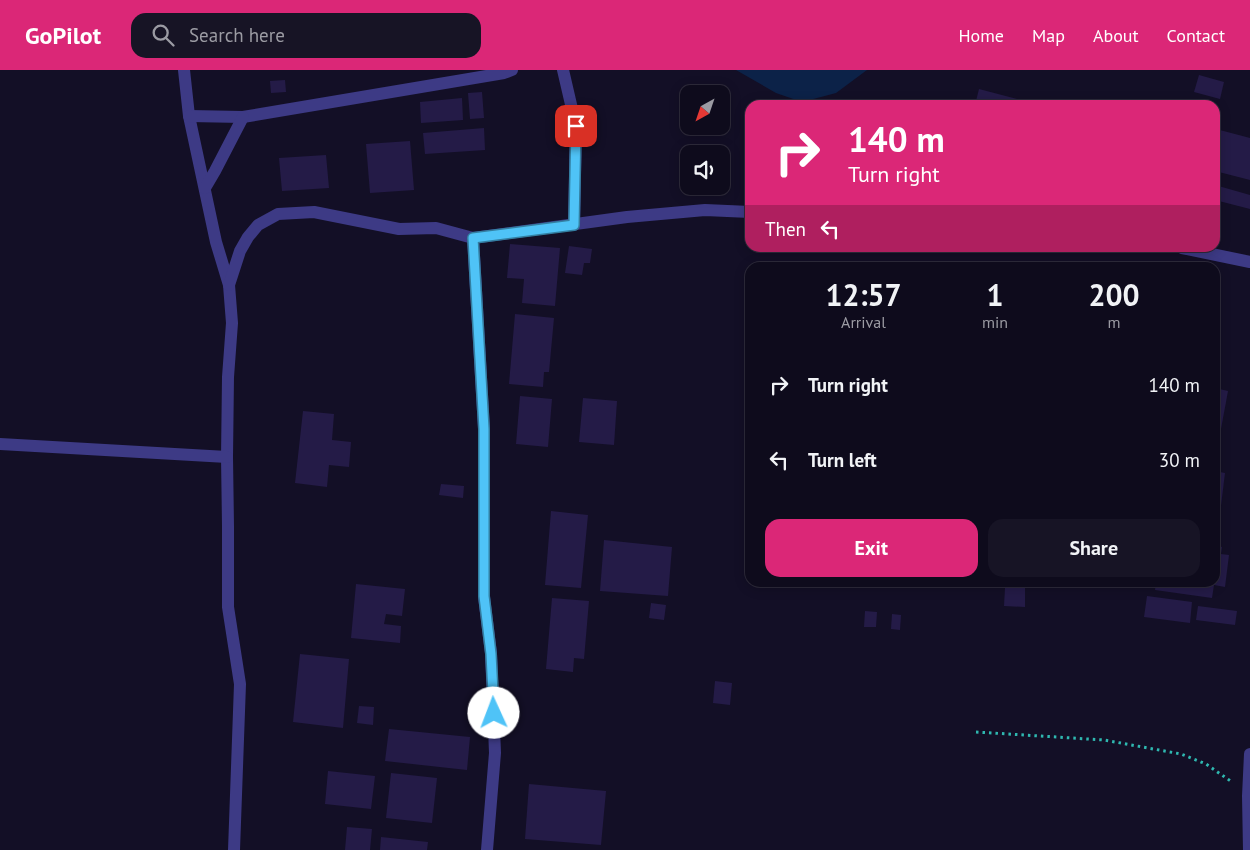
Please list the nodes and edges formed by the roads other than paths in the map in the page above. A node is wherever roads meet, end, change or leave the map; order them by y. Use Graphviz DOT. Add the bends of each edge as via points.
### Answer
graph roads {
  1 [pos="184,70"];
  2 [pos="512,70"];
  3 [pos="563,70"];
  4 [pos="189,116"];
  5 [pos="243,117"];
  6 [pos="205,188"];
  7 [pos="745,212"];
  8 [pos="574,225"];
  9 [pos="473,238"];
  10 [pos="1201,252"];
  11 [pos="1250,262"];
  12 [pos="229,285"];
  13 [pos="0,444"];
  14 [pos="227,457"];
  15 [pos="1250,754"];
  16 [pos="234,850"];
  17 [pos="487,850"];
  18 [pos="1249,850"];
  1 -- 4 [label="street"];
  2 -- 5 [label="street"];
  3 -- 8 [label="street" via="576,126"];
  4 -- 5 [label="street"];
  4 -- 6 [label="street"];
  5 -- 6 [label="street"];
  6 -- 12 [label="street"];
  7 -- 8 [label="street" via="705,210"];
  8 -- 9 [label="street"];
  9 -- 12 [label="street" via="436,228 399,228 314,212 278,214 258,225 248,237"];
  9 -- 17 [label="street" via="484,429 484,596 491,654 495,753"];
  10 -- 11 [label="street"];
  12 -- 14 [label="street" via="232,324"];
  13 -- 14 [label="street"];
  14 -- 16 [label="street" via="228,607 240,684"];
  15 -- 18 [label="street"];
}
